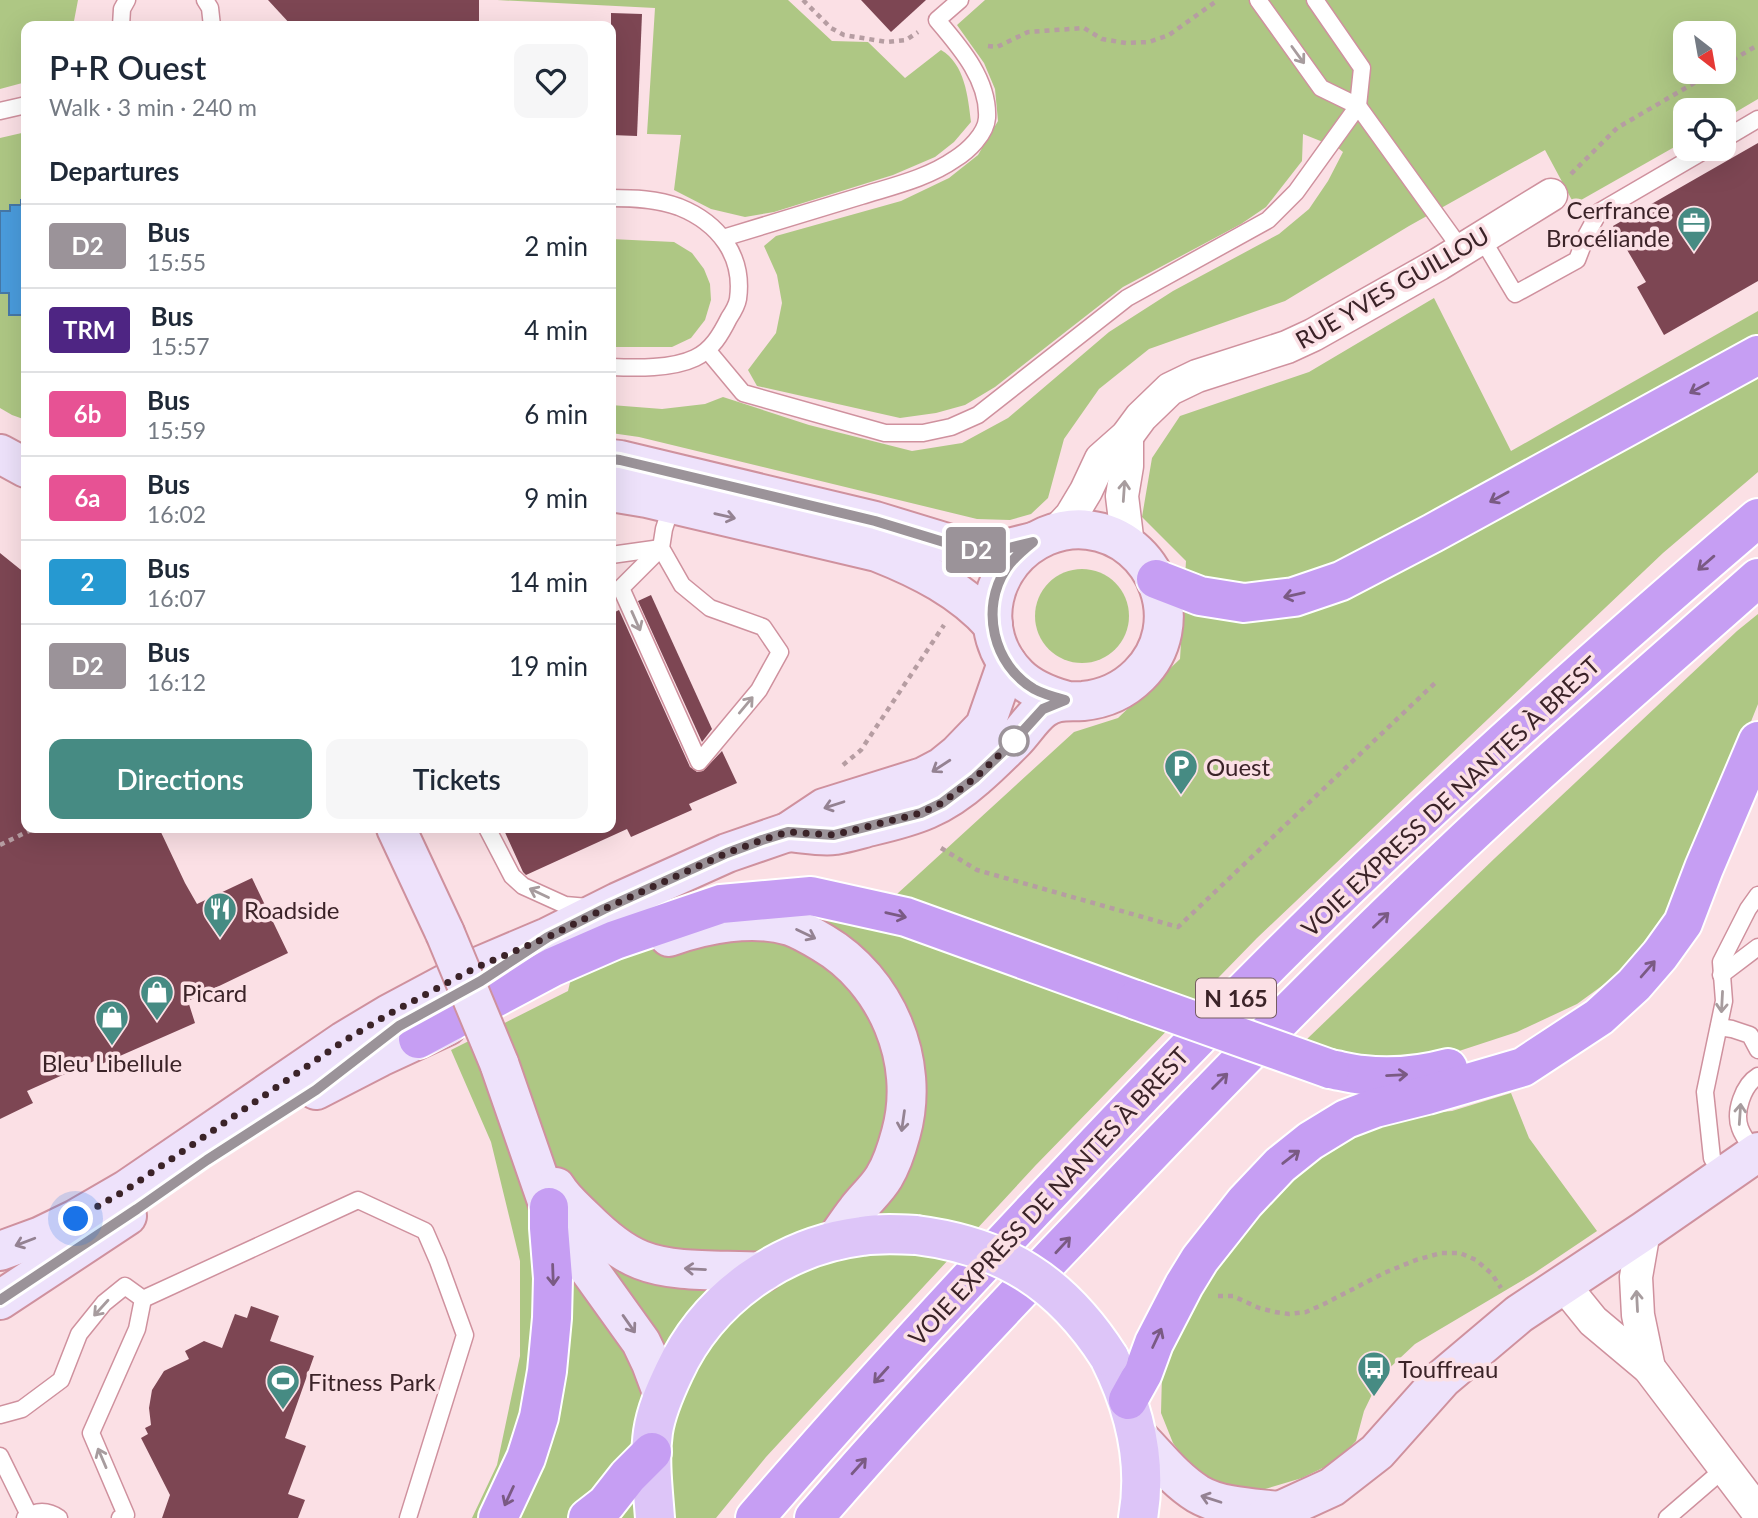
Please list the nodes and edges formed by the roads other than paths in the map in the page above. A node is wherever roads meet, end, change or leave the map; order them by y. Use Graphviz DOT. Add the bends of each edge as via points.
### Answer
graph roads {
  1 [pos="127,0"];
  2 [pos="205,0"];
  3 [pos="960,0"];
  4 [pos="1258,0"];
  5 [pos="1315,0"];
  6 [pos="121,21"];
  7 [pos="211,21"];
  8 [pos="21,106"];
  9 [pos="1358,106"];
  10 [pos="0,111"];
  11 [pos="1758,119"];
  12 [pos="1736,132"];
  13 [pos="1686,161"];
  14 [pos="1551,195"];
  15 [pos="616,198"];
  16 [pos="723,238"];
  17 [pos="1471,243"];
  18 [pos="708,351"];
  19 [pos="1758,355"];
  20 [pos="616,367"];
  21 [pos="0,431"];
  22 [pos="1127,436"];
  23 [pos="21,442"];
  24 [pos="0,454"];
  25 [pos="616,460"];
  26 [pos="21,464"];
  27 [pos="616,493"];
  28 [pos="672,504"];
  29 [pos="1758,518"];
  30 [pos="1045,537"];
  31 [pos="1128,545"];
  32 [pos="661,548"];
  33 [pos="616,554"];
  34 [pos="1758,578"];
  35 [pos="1156,579"];
  36 [pos="993,625"];
  37 [pos="1007,663"];
  38 [pos="1065,700"];
  39 [pos="1758,741"];
  40 [pos="788,832"];
  41 [pos="398,833"];
  42 [pos="490,833"];
  43 [pos="1758,895"];
  44 [pos="604,909"];
  45 [pos="548,937"];
  46 [pos="1758,947"];
  47 [pos="1721,975"];
  48 [pos="1599,1017"];
  49 [pos="1719,1027"];
  50 [pos="418,1039"];
  51 [pos="1758,1050"];
  52 [pos="1758,1057"];
  53 [pos="1755,1077"];
  54 [pos="316,1090"];
  55 [pos="523,1131"];
  56 [pos="1757,1152"];
  57 [pos="1723,1176"];
  58 [pos="549,1207"];
  59 [pos="1644,1231"];
  60 [pos="835,1241"];
  61 [pos="0,1251"];
  62 [pos="764,1272"];
  63 [pos="1563,1284"];
  64 [pos="143,1299"];
  65 [pos="0,1300"];
  66 [pos="1649,1368"];
  67 [pos="663,1395"];
  68 [pos="1128,1400"];
  69 [pos="0,1415"];
  70 [pos="1138,1437"];
  71 [pos="652,1452"];
  72 [pos="0,1456"];
  73 [pos="1725,1468"];
  74 [pos="1758,1512"];
  75 [pos="1271,1515"];
  76 [pos="27,1516"];
  77 [pos="59,1518"];
  78 [pos="120,1518"];
  79 [pos="408,1518"];
  80 [pos="498,1518"];
  81 [pos="588,1518"];
  82 [pos="655,1518"];
  83 [pos="755,1518"];
  84 [pos="814,1518"];
  85 [pos="1138,1518"];
  86 [pos="1667,1518"];
  1 -- 6 [label="lane"];
  2 -- 7 [label="lane"];
  3 -- 16 [label="lane" via="937,20 959,46 984,94 987,120 978,139 956,159 919,178"];
  4 -- 9 [label="lane, one-way" via="1321,88"];
  5 -- 9 [label="lane" via="1362,68"];
  8 -- 10 [label="lane"];
  9 -- 17 [label="lane"];
  9 -- 18 [label="lane" via="1296,192 1268,220 1127,298 978,415 951,427 885,433 744,393"];
  11 -- 12 [label="lane"];
  13 -- 17 [label="lane" via="1599,212 1577,260 1515,294"];
  14 -- 17 [label="street, RUE YVES GUILLOU"];
  15 -- 16 [label="lane" via="680,207 707,222"];
  16 -- 18 [label="lane" via="732,250 738,273 738,301"];
  17 -- 22 [label="street, RUE YVES GUILLOU" via="1313,335 1170,389"];
  18 -- 20 [label="lane" via="694,359 645,369"];
  19 -- 35 [label="highway, one-way" via="1341,580 1294,597 1244,603 1200,596"];
  21 -- 23 [label="main road"];
  22 -- 30 [label="street, RUE YVES GUILLOU" via="1101,459 1071,516"];
  31 -- 22 [label="street, one-way" via="1122,496"];
  24 -- 26 [label="main road"];
  25 -- 30 [label="main road" via="875,521 970,550 1001,550"];
  27 -- 28 [label="main road"];
  28 -- 32 [label="lane"];
  28 -- 36 [label="main road, one-way" via="877,552 957,592"];
  29 -- 83 [label="highway, VOIE EXPRESS DE NANTES À BREST / N 165, one-way" via="1493,752 1274,960 1024,1220"];
  30 -- 31 [label="main road" via="1086,529"];
  30 -- 36 [label="main road" via="1018,554 1006,569 997,587"];
  31 -- 35 [label="main road"];
  32 -- 32 [label="lane, one-way" via="621,587 699,762 759,690 780,652 763,627 710,608 682,585"];
  32 -- 33 [label="lane"];
  84 -- 34 [label="highway, VOIE EXPRESS DE NANTES À BREST / N 165, one-way" via="991,1322 1336,964 1446,858"];
  35 -- 38 [label="main road" via="1164,612 1159,645 1151,660 1135,679 1114,693 1098,699"];
  36 -- 37 [label="main road"];
  37 -- 38 [label="main road" via="1032,688"];
  37 -- 40 [label="main road, one-way" via="985,726 942,767 824,808"];
  38 -- 40 [label="main road" via="1043,709 975,778 932,808 834,835"];
  48 -- 39 [label="highway, one-way" via="1634,985 1684,923"];
  40 -- 44 [label="main road" via="727,853"];
  41 -- 55 [label="main road, bridge" via="445,933"];
  44 -- 42 [label="lane, one-way" via="565,905 523,886 512,876"];
  43 -- 47 [label="lane" via="1721,962"];
  44 -- 45 [label="main road"];
  45 -- 54 [label="main road" via="399,1026"];
  45 -- 61 [label="main road, one-way" via="475,968 389,1014 126,1190 41,1236"];
  46 -- 47 [label="lane"];
  47 -- 49 [label="lane, one-way" via="1724,1001"];
  50 -- 48 [label="highway, one-way, bridge" via="553,967 615,940 721,904 811,897 906,917 1330,1069 1363,1075 1432,1072 1515,1051"];
  68 -- 48 [label="highway, one-way" via="1200,1259 1280,1165 1346,1119 1523,1067"];
  49 -- 51 [label="lane" via="1750,1035"];
  49 -- 57 [label="lane" via="1705,1091 1712,1158"];
  50 -- 54 [label="main road"];
  50 -- 60 [label="main road, one-way" via="680,933 716,925 770,922 812,936 839,952 878,995 895,1026 905,1075 902,1130 894,1154 883,1179"];
  52 -- 53 [label="lane"];
  56 -- 53 [label="lane, one-way" via="1739,1127 1740,1103"];
  54 -- 65 [label="main road"];
  55 -- 58 [label="main road"];
  62 -- 55 [label="main road, one-way" via="670,1267 640,1260 617,1247 558,1192"];
  56 -- 57 [label="main road"];
  57 -- 59 [label="main road"];
  58 -- 67 [label="main road, one-way" via="641,1342"];
  58 -- 80 [label="highway, one-way" via="553,1278 547,1371 526,1458"];
  59 -- 63 [label="main road"];
  66 -- 59 [label="street, one-way" via="1636,1277"];
  60 -- 62 [label="main road"];
  60 -- 68 [label="main road, bridge" via="916,1234 955,1241 1016,1265 1078,1314 1109,1357"];
  62 -- 67 [label="main road" via="706,1322"];
  63 -- 66 [label="street" via="1593,1321"];
  63 -- 75 [label="main road" via="1519,1314 1442,1379 1377,1452 1332,1487"];
  64 -- 69 [label="lane, one-way" via="125,1286 104,1303 79,1334 61,1380 22,1409"];
  78 -- 64 [label="lane, one-way" via="126,1515 91,1433 136,1329"];
  64 -- 79 [label="lane" via="358,1200 425,1231 465,1335"];
  66 -- 73 [label="street"];
  67 -- 71 [label="main road"];
  68 -- 70 [label="main road"];
  75 -- 70 [label="main road, one-way" via="1200,1495"];
  70 -- 85 [label="main road"];
  71 -- 81 [label="highway"];
  71 -- 82 [label="main road"];
  72 -- 76 [label="lane"];
  73 -- 74 [label="street"];
  73 -- 86 [label="lane"];
  76 -- 77 [label="lane" via="47,1512"];
}
